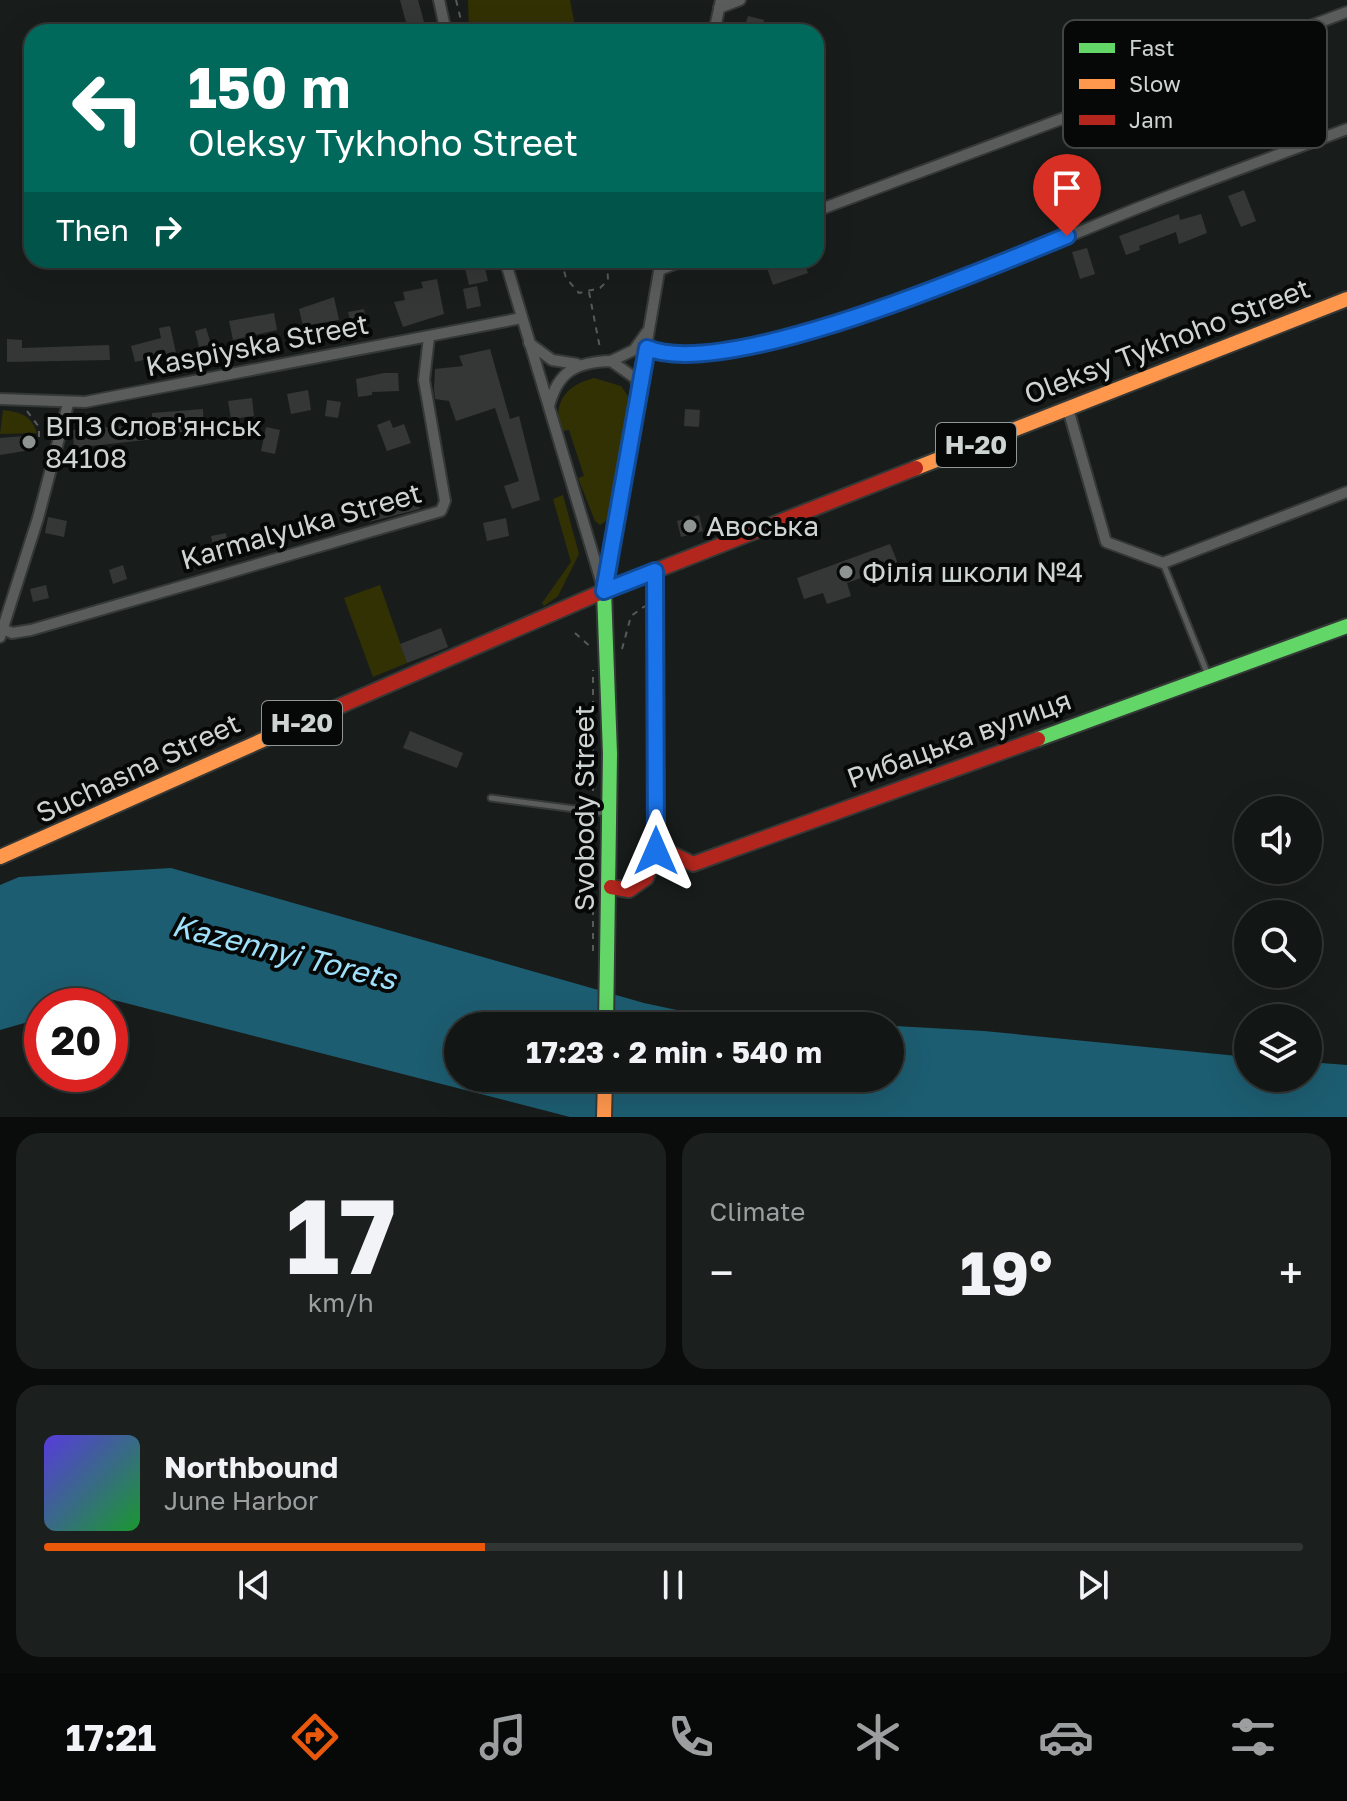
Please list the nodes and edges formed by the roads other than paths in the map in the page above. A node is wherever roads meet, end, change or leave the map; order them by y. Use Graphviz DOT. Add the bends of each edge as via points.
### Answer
graph roads {
  1 [pos="439,0"];
  2 [pos="740,0"];
  3 [pos="720,4"];
  4 [pos="1347,12"];
  5 [pos="1326,20"];
  6 [pos="444,24"];
  7 [pos="716,24"];
  8 [pos="1063,118"];
  9 [pos="1347,129"];
  10 [pos="1327,137"];
  11 [pos="1298,148"];
  12 [pos="824,208"];
  13 [pos="507,268"];
  14 [pos="660,268"];
  15 [pos="1347,299"];
  16 [pos="522,318"];
  17 [pos="650,327"];
  18 [pos="429,337"];
  19 [pos="529,343"];
  20 [pos="647,348"];
  21 [pos="607,361"];
  22 [pos="578,364"];
  23 [pos="640,391"];
  24 [pos="0,399"];
  25 [pos="68,404"];
  26 [pos="548,408"];
  27 [pos="1068,409"];
  28 [pos="1347,492"];
  29 [pos="1163,563"];
  30 [pos="655,571"];
  31 [pos="604,591"];
  32 [pos="1347,626"];
  33 [pos="2,633"];
  34 [pos="1209,676"];
  35 [pos="491,798"];
  36 [pos="611,813"];
  37 [pos="656,851"];
  38 [pos="0,857"];
  39 [pos="611,887"];
  40 [pos="606,1012"];
  41 [pos="605,1092"];
  42 [pos="604,1117"];
  1 -- 6 [label="street"];
  2 -- 3 [label="street"];
  3 -- 7 [label="street"];
  4 -- 5 [label="street"];
  8 -- 12 [label="street"];
  9 -- 10 [label="street"];
  11 -- 20 [label="street" via="781,341 707,355 662,354"];
  13 -- 16 [label="street"];
  14 -- 17 [label="street"];
  15 -- 27 [label="main road, Oleksy Tykhoho Street / Н-20"];
  16 -- 18 [label="street, Kaspiyska Street"];
  16 -- 19 [label="street"];
  17 -- 20 [label="street"];
  17 -- 21 [label="street" via="634,350"];
  18 -- 25 [label="street, Kaspiyska Street"];
  18 -- 33 [label="street, Karmalyuka Street" via="424,380 445,501 441,511 22,633"];
  19 -- 22 [label="street" via="552,360"];
  19 -- 26 [label="street"];
  20 -- 23 [label="street"];
  21 -- 22 [label="street"];
  21 -- 23 [label="street" via="635,378"];
  22 -- 26 [label="street" via="555,386"];
  23 -- 31 [label="street"];
  24 -- 25 [label="street, Kaspiyska Street"];
  25 -- 33 [label="street"];
  26 -- 31 [label="street"];
  27 -- 29 [label="street" via="1106,542"];
  27 -- 30 [label="main road, Oleksy Tykhoho Street / Н-20"];
  28 -- 29 [label="street"];
  29 -- 34 [label="lane"];
  30 -- 31 [label="main road, Oleksy Tykhoho Street / Н-20"];
  30 -- 37 [label="lane"];
  31 -- 36 [label="main road, Svobody Street"];
  31 -- 38 [label="main road, Suchasna Street / Н-20"];
  32 -- 34 [label="main road, Рибацька вулиця"];
  34 -- 37 [label="main road, Рибацька вулиця" via="693,864 658,847"];
  35 -- 36 [label="lane"];
  36 -- 39 [label="main road, Svobody Street"];
  37 -- 39 [label="main road" via="646,878 629,890"];
  39 -- 40 [label="main road, Svobody Street"];
  41 -- 42 [label="main road"];
}
